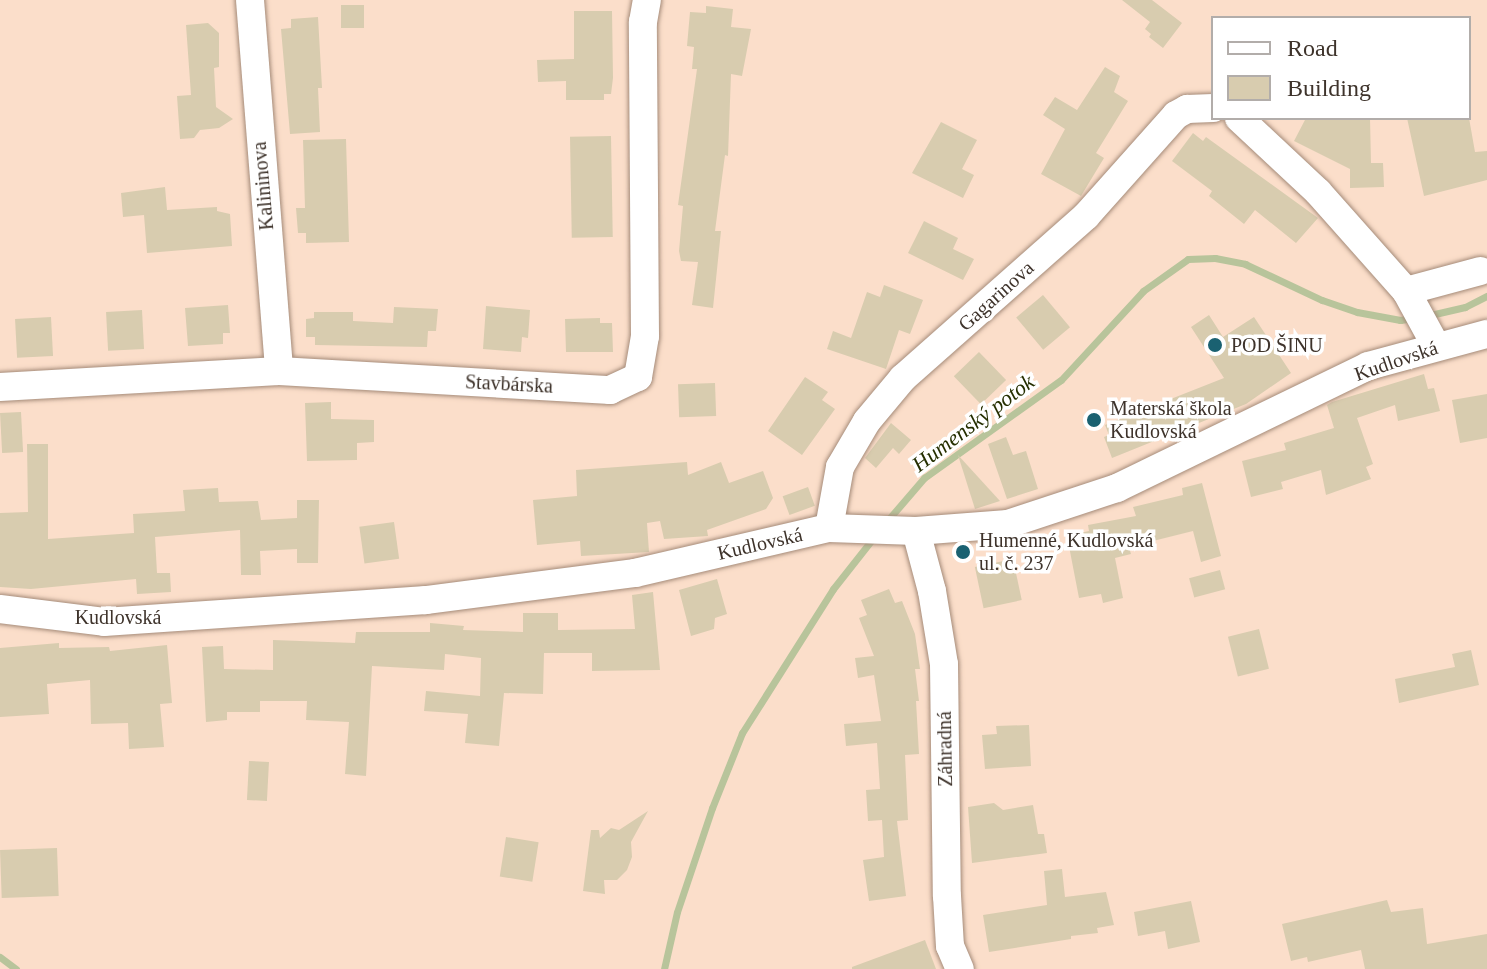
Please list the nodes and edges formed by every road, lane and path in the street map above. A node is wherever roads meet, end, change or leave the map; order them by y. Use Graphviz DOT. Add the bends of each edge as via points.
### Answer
graph roads {
  1 [pos="250,0"];
  2 [pos="647,0"];
  3 [pos="1211,108"];
  4 [pos="1241,120"];
  5 [pos="1480,271"];
  6 [pos="1410,297"];
  7 [pos="1487,334"];
  8 [pos="1432,339"];
  9 [pos="279,371"];
  10 [pos="0,387"];
  11 [pos="829,528"];
  12 [pos="908,530"];
  13 [pos="0,609"];
  14 [pos="960,969"];
  1 -- 9 [label="street, Kalininova"];
  2 -- 9 [label="street, Stavbárska" via="645,336 638,377 610,390"];
  3 -- 11 [label="street, Gagarinova" via="1176,115 1086,216 903,378 867,421 840,467"];
  4 -- 6 [label="street" via="1318,192"];
  5 -- 6 [label="street"];
  6 -- 8 [label="street"];
  7 -- 8 [label="street, Kudlovská"];
  8 -- 12 [label="street, Kudlovská" via="1126,484 1042,515 1008,524"];
  9 -- 10 [label="street, Stavbárska"];
  11 -- 12 [label="street, Kudlovská"];
  11 -- 13 [label="street, Kudlovská" via="635,573 426,600 104,622"];
  12 -- 14 [label="street, Záhradná" via="932,591 944,664 947,896 950,946"];
}
